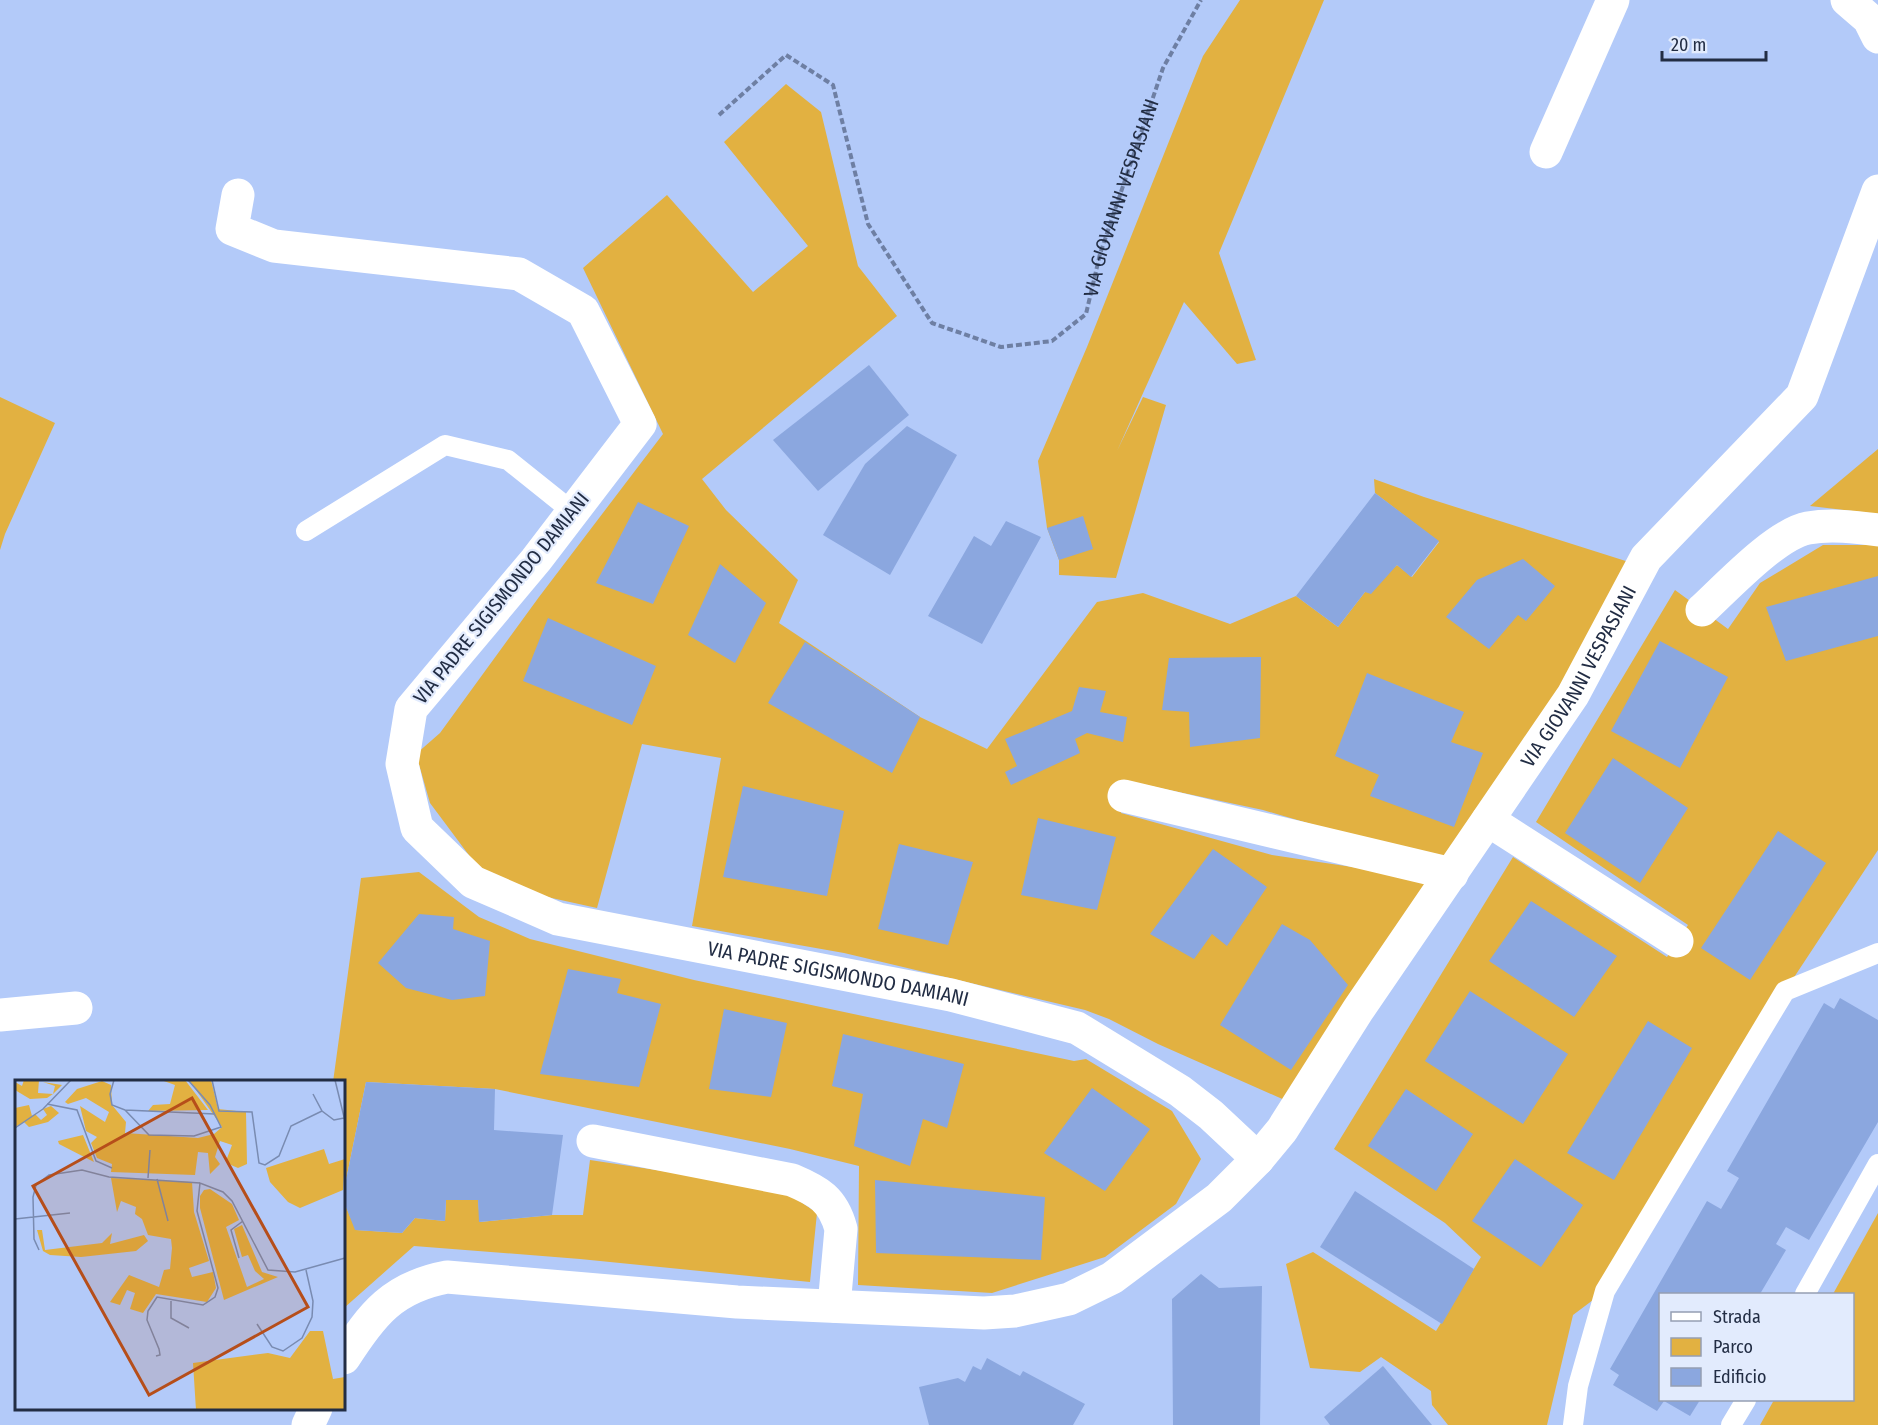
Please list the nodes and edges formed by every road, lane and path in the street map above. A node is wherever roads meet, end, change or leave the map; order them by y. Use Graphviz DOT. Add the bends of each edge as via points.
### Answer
graph roads {
  1 [pos="1201,0"];
  2 [pos="1613,0"];
  3 [pos="1847,0"];
  4 [pos="1878,37"];
  5 [pos="719,115"];
  6 [pos="1546,152"];
  7 [pos="1878,191"];
  8 [pos="238,195"];
  9 [pos="573,512"];
  10 [pos="1878,530"];
  11 [pos="306,531"];
  12 [pos="1702,610"];
  13 [pos="1124,796"];
  14 [pos="1488,820"];
  15 [pos="1452,874"];
  16 [pos="1677,941"];
  17 [pos="1878,953"];
  18 [pos="76,1008"];
  19 [pos="0,1015"];
  20 [pos="593,1141"];
  21 [pos="1258,1159"];
  22 [pos="1878,1164"];
  23 [pos="1805,1293"];
  24 [pos="834,1306"];
  25 [pos="345,1356"];
  26 [pos="1745,1401"];
  27 [pos="315,1410"];
  28 [pos="308,1425"];
  29 [pos="1574,1425"];
  30 [pos="1731,1425"];
  1 -- 5 [label="path, VIA GIOVANNI VESPASIANI" via="1163,68 1100,254 1086,314 1052,340 1001,347 932,323 868,224 833,84 786,55"];
  2 -- 6 [label="street"];
  3 -- 4 [label="street" via="1869,19"];
  7 -- 14 [label="street, VIA GIOVANNI VESPASIANI" via="1802,396 1646,558 1572,695"];
  8 -- 9 [label="street, VIA PADRE SIGISMONDO DAMIANI" via="232,229 274,246 519,274 583,311 640,424"];
  9 -- 11 [label="lane" via="508,460 445,446"];
  9 -- 21 [label="street, VIA PADRE SIGISMONDO DAMIANI" via="411,709 402,764 417,828 473,882 558,919 951,995 1077,1028 1180,1091"];
  10 -- 12 [label="street" via="1807,528 1779,541"];
  13 -- 15 [label="street"];
  14 -- 15 [label="street, VIA GIOVANNI VESPASIANI"];
  14 -- 16 [label="street"];
  15 -- 21 [label="street, VIA GIOVANNI VESPASIANI" via="1358,1010 1282,1130"];
  17 -- 29 [label="lane" via="1785,991 1605,1291 1578,1386"];
  18 -- 19 [label="street"];
  20 -- 24 [label="street" via="792,1180 819,1193 828,1200 841,1229"];
  21 -- 24 [label="street" via="1219,1198 1134,1264 1096,1288 1069,1299 998,1313"];
  22 -- 23 [label="lane"];
  24 -- 25 [label="street" via="737,1302 447,1277 414,1285 387,1304"];
  26 -- 30 [label="lane"];
  27 -- 28 [label="street"];
}
